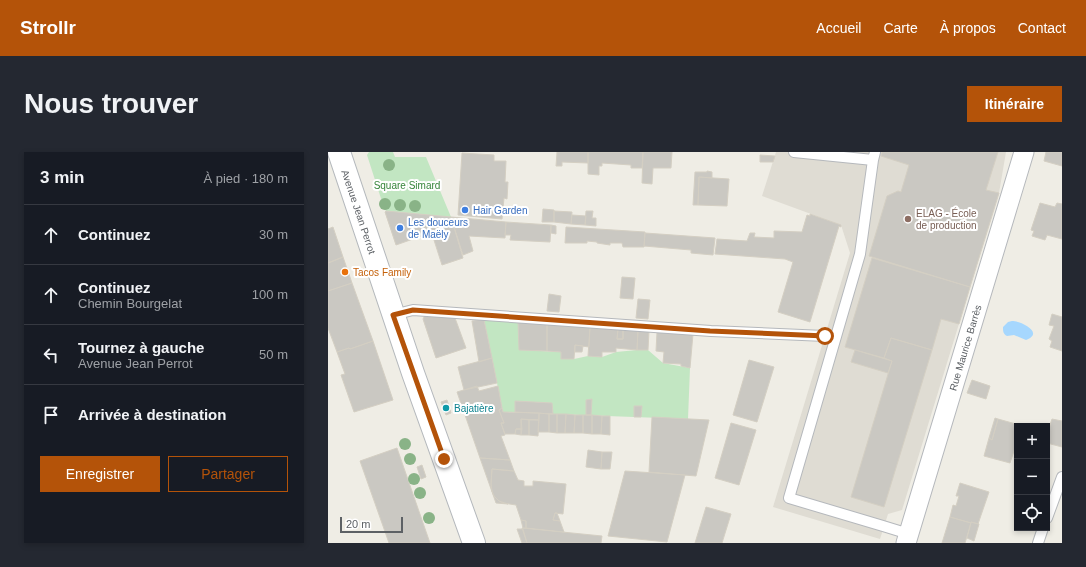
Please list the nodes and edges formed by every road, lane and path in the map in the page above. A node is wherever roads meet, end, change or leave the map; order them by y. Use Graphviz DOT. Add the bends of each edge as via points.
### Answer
graph roads {
  1 [pos="339,152"];
  2 [pos="794,152"];
  3 [pos="1024,152"];
  4 [pos="874,156"];
  5 [pos="393,315"];
  6 [pos="825,336"];
  7 [pos="1062,477"];
  8 [pos="1050,510"];
  9 [pos="1042,531"];
  10 [pos="907,539"];
  11 [pos="474,543"];
  12 [pos="1038,543"];
  1 -- 5 [label="main road, Avenue Jean Perrot"];
  2 -- 4 [label="lane"];
  3 -- 10 [label="street, Rue Maurice Barrès"];
  4 -- 10 [label="lane" via="860,254 789,498 883,526"];
  5 -- 6 [label="lane" via="413,310 716,332"];
  5 -- 11 [label="main road, Avenue Jean Perrot"];
  7 -- 8 [label="lane"];
  9 -- 12 [label="lane"];
}
